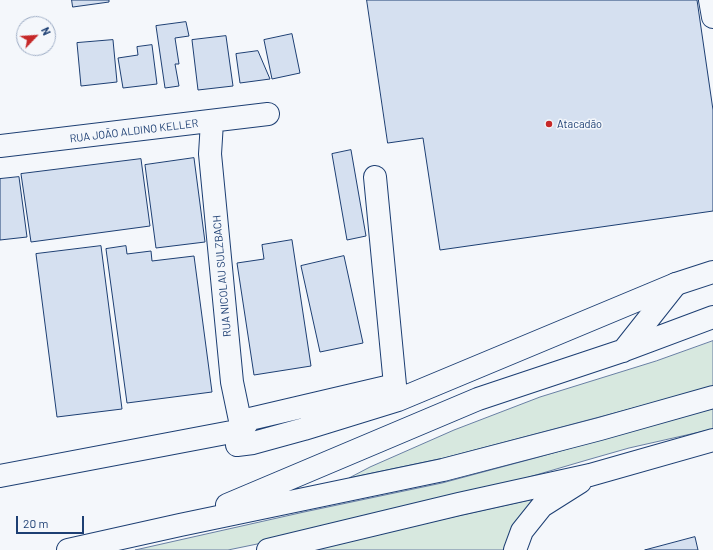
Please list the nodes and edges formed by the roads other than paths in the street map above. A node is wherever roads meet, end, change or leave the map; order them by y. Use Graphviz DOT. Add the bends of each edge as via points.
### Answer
graph roads {
  1 [pos="710,0"];
  2 [pos="713,17"];
  3 [pos="268,114"];
  4 [pos="212,122"];
  5 [pos="0,146"];
  6 [pos="375,177"];
  7 [pos="713,272"];
  8 [pos="676,284"];
  9 [pos="713,318"];
  10 [pos="622,351"];
  11 [pos="397,393"];
  12 [pos="713,397"];
  13 [pos="248,431"];
  14 [pos="713,440"];
  15 [pos="590,475"];
  16 [pos="0,476"];
  17 [pos="180,525"];
  18 [pos="68,550"];
  19 [pos="268,550"];
  20 [pos="515,550"];
  1 -- 2 [label="main road"];
  3 -- 4 [label="main road, RUA JOÃO ALDINO KELLER"];
  4 -- 5 [label="main road, RUA JOÃO ALDINO KELLER"];
  4 -- 13 [label="main road, RUA NICOLAU SULZBACH" via="210,154 231,375"];
  6 -- 11 [label="main road"];
  7 -- 8 [label="main road"];
  8 -- 10 [label="main road"];
  8 -- 11 [label="main road"];
  9 -- 10 [label="main road"];
  10 -- 17 [label="main road" via="478,399"];
  11 -- 13 [label="main road" via="304,430"];
  12 -- 17 [label="main road" via="443,470"];
  13 -- 16 [label="main road"];
  14 -- 15 [label="main road"];
  15 -- 19 [label="main road"];
  15 -- 20 [label="main road" via="542,506 522,532"];
  17 -- 18 [label="main road"];
}
